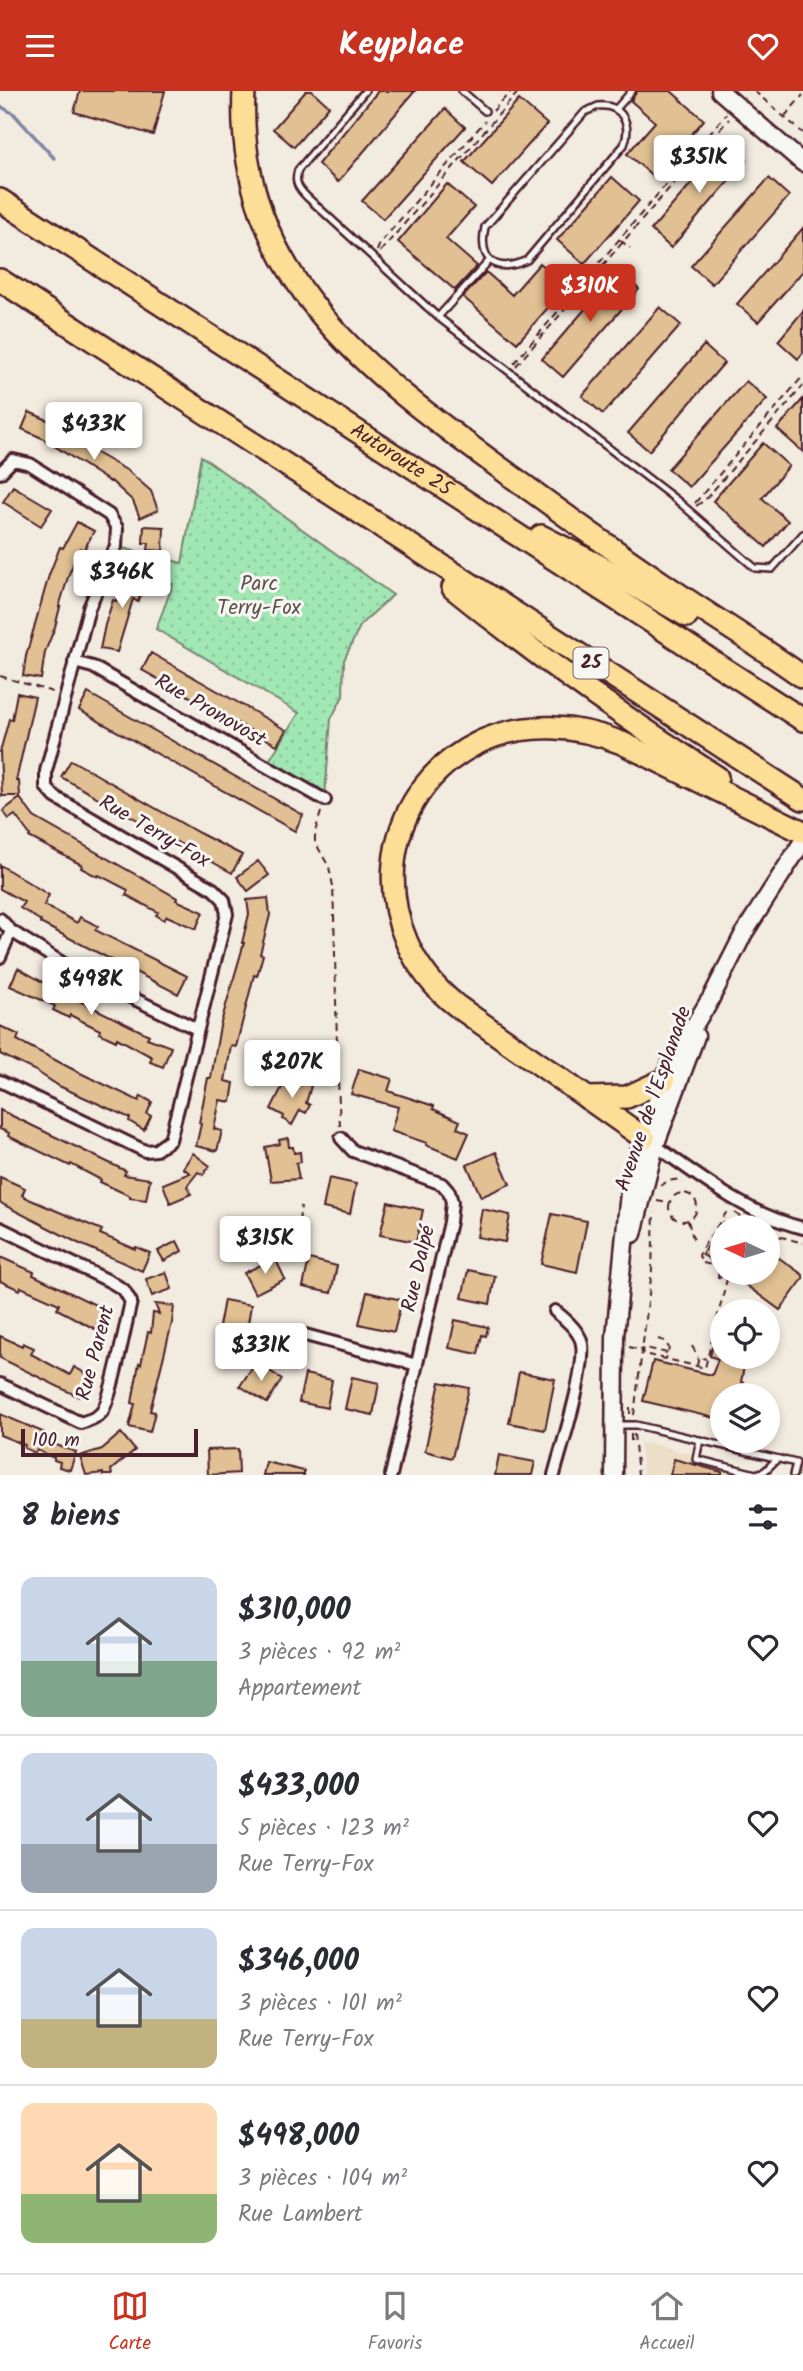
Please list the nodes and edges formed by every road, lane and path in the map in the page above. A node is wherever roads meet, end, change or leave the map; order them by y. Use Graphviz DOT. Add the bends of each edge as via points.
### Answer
graph roads {
  1 [pos="244,91"];
  2 [pos="365,91"];
  3 [pos="462,91"];
  4 [pos="511,91"];
  5 [pos="519,91"];
  6 [pos="632,91"];
  7 [pos="720,91"];
  8 [pos="754,91"];
  9 [pos="803,95"];
  10 [pos="616,109"];
  11 [pos="488,113"];
  12 [pos="727,113"];
  13 [pos="732,117"];
  14 [pos="785,117"];
  15 [pos="495,119"];
  16 [pos="803,133"];
  17 [pos="803,163"];
  18 [pos="0,200"];
  19 [pos="619,239"];
  20 [pos="624,242"];
  21 [pos="380,243"];
  22 [pos="385,247"];
  23 [pos="630,248"];
  24 [pos="489,261"];
  25 [pos="0,280"];
  26 [pos="438,317"];
  27 [pos="515,360"];
  28 [pos="520,364"];
  29 [pos="803,376"];
  30 [pos="787,384"];
  31 [pos="803,386"];
  32 [pos="792,389"];
  33 [pos="788,394"];
  34 [pos="792,398"];
  35 [pos="0,473"];
  36 [pos="439,484"];
  37 [pos="700,496"];
  38 [pos="705,500"];
  39 [pos="379,527"];
  40 [pos="803,534"];
  41 [pos="74,661"];
  42 [pos="0,676"];
  43 [pos="803,677"];
  44 [pos="803,684"];
  45 [pos="66,696"];
  46 [pos="803,720"];
  47 [pos="803,799"];
  48 [pos="325,800"];
  49 [pos="802,835"];
  50 [pos="0,919"];
  51 [pos="11,931"];
  52 [pos="0,957"];
  53 [pos="709,1001"];
  54 [pos="197,1029"];
  55 [pos="664,1080"];
  56 [pos="0,1081"];
  57 [pos="587,1098"];
  58 [pos="341,1138"];
  59 [pos="650,1142"];
  60 [pos="684,1179"];
  61 [pos="658,1187"];
  62 [pos="654,1199"];
  63 [pos="670,1203"];
  64 [pos="301,1206"];
  65 [pos="654,1212"];
  66 [pos="725,1215"];
  67 [pos="737,1215"];
  68 [pos="687,1220"];
  69 [pos="0,1227"];
  70 [pos="803,1228"];
  71 [pos="780,1236"];
  72 [pos="710,1237"];
  73 [pos="697,1242"];
  74 [pos="803,1243"];
  75 [pos="296,1245"];
  76 [pos="705,1264"];
  77 [pos="710,1265"];
  78 [pos="704,1269"];
  79 [pos="726,1285"];
  80 [pos="555,1311"];
  81 [pos="294,1332"];
  82 [pos="658,1339"];
  83 [pos="674,1343"];
  84 [pos="692,1346"];
  85 [pos="629,1347"];
  86 [pos="668,1347"];
  87 [pos="641,1350"];
  88 [pos="667,1353"];
  89 [pos="699,1357"];
  90 [pos="666,1359"];
  91 [pos="707,1360"];
  92 [pos="417,1365"];
  93 [pos="696,1366"];
  94 [pos="0,1384"];
  95 [pos="633,1409"];
  96 [pos="614,1425"];
  97 [pos="700,1440"];
  98 [pos="634,1443"];
  99 [pos="777,1459"];
  100 [pos="391,1475"];
  101 [pos="554,1475"];
  102 [pos="614,1475"];
  103 [pos="638,1475"];
  104 [pos="793,1475"];
  1 -- 43 [label="highway" via="247,156 261,210 294,280 337,336 482,455"];
  2 -- 26 [label="lane" via="295,179 307,197"];
  3 -- 11 [label="lane"];
  4 -- 11 [label="path"];
  5 -- 15 [label="path"];
  6 -- 10 [label="lane"];
  7 -- 17 [label="street"];
  8 -- 14 [label="path"];
  9 -- 14 [label="path"];
  10 -- 24 [label="lane" via="598,106 585,112 485,227 482,240"];
  10 -- 24 [label="lane" via="629,133 624,145 527,260 514,266"];
  11 -- 15 [label="path"];
  11 -- 21 [label="path"];
  12 -- 19 [label="path"];
  13 -- 20 [label="path"];
  14 -- 16 [label="path"];
  15 -- 22 [label="path"];
  18 -- 36 [label="highway, Autoroute 25"];
  19 -- 20 [label="path"];
  19 -- 27 [label="path"];
  20 -- 23 [label="path"];
  20 -- 28 [label="path"];
  24 -- 26 [label="lane"];
  25 -- 39 [label="highway, 25"];
  26 -- 40 [label="lane" via="679,502 755,568 772,569"];
  29 -- 32 [label="path"];
  30 -- 32 [label="path"];
  31 -- 34 [label="path"];
  32 -- 33 [label="path"];
  33 -- 34 [label="path"];
  33 -- 37 [label="path"];
  34 -- 38 [label="path"];
  35 -- 41 [label="street, Rue Terry-Fox" via="13,460 30,464 109,515 117,528 116,546 89,608"];
  36 -- 44 [label="highway" via="596,564"];
  36 -- 46 [label="highway, Autoroute 25"];
  39 -- 47 [label="highway, 25"];
  39 -- 49 [label="highway" via="571,680"];
  41 -- 45 [label="street, Rue Terry-Fox"];
  41 -- 48 [label="street, Rue Pronovost" via="102,672"];
  42 -- 45 [label="path"];
  45 -- 54 [label="street, Rue Terry-Fox" via="46,787 55,797 213,889 224,900 227,913"];
  48 -- 58 [label="path" via="314,832 333,886"];
  49 -- 53 [label="street, Avenue de l'Esplanade"];
  49 -- 57 [label="highway" via="639,750 570,729 532,728 493,737 464,751 429,782 406,818 394,862 394,903 407,946 423,973 450,1000"];
  50 -- 51 [label="street"];
  51 -- 52 [label="street"];
  51 -- 54 [label="street" via="72,969"];
  53 -- 55 [label="street, Avenue de l'Esplanade"];
  53 -- 59 [label="street, Avenue de l'Esplanade"];
  54 -- 56 [label="street, Rue Terry-Fox" via="170,1140 156,1150 145,1151"];
  55 -- 57 [label="highway" via="632,1095"];
  55 -- 59 [label="street, Avenue de l'Esplanade"];
  57 -- 59 [label="highway"];
  58 -- 92 [label="street, Rue Dalpé" via="353,1151 442,1184 449,1192 450,1222"];
  59 -- 70 [label="street" via="763,1214"];
  59 -- 96 [label="street, Avenue de l'Esplanade" via="629,1192 614,1358"];
  60 -- 61 [label="path"];
  62 -- 63 [label="path"];
  63 -- 68 [label="path" via="673,1217"];
  63 -- 68 [label="path" via="680,1193 693,1197 696,1211"];
  64 -- 75 [label="path"];
  65 -- 87 [label="path, Avenue de l'Esplanade"];
  66 -- 67 [label="path" via="729,1209"];
  68 -- 73 [label="path"];
  69 -- 94 [label="street, Rue Parent" via="111,1282 124,1290 131,1302 109,1393 102,1412 92,1419 81,1423"];
  71 -- 74 [label="path"];
  72 -- 76 [label="path" via="699,1259"];
  76 -- 77 [label="path"];
  76 -- 78 [label="path"];
  79 -- 91 [label="path"];
  80 -- 101 [label="street" via="582,1341 581,1369"];
  81 -- 92 [label="street"];
  82 -- 86 [label="path"];
  83 -- 86 [label="path"];
  84 -- 89 [label="path"];
  85 -- 87 [label="path"];
  86 -- 88 [label="path"];
  87 -- 88 [label="path"];
  87 -- 90 [label="path"];
  87 -- 95 [label="path, Avenue de l'Esplanade"];
  88 -- 90 [label="path"];
  89 -- 91 [label="path"];
  89 -- 93 [label="path"];
  90 -- 93 [label="path"];
  91 -- 93 [label="path" via="705,1368"];
  92 -- 100 [label="street, Rue Dalpé"];
  96 -- 97 [label="lane" via="636,1425"];
  96 -- 102 [label="street, Avenue de l'Esplanade"];
  97 -- 99 [label="lane"];
  97 -- 99 [label="lane" via="696,1459 759,1474"];
  98 -- 103 [label="path"];
  99 -- 104 [label="lane" via="796,1463"];
}
